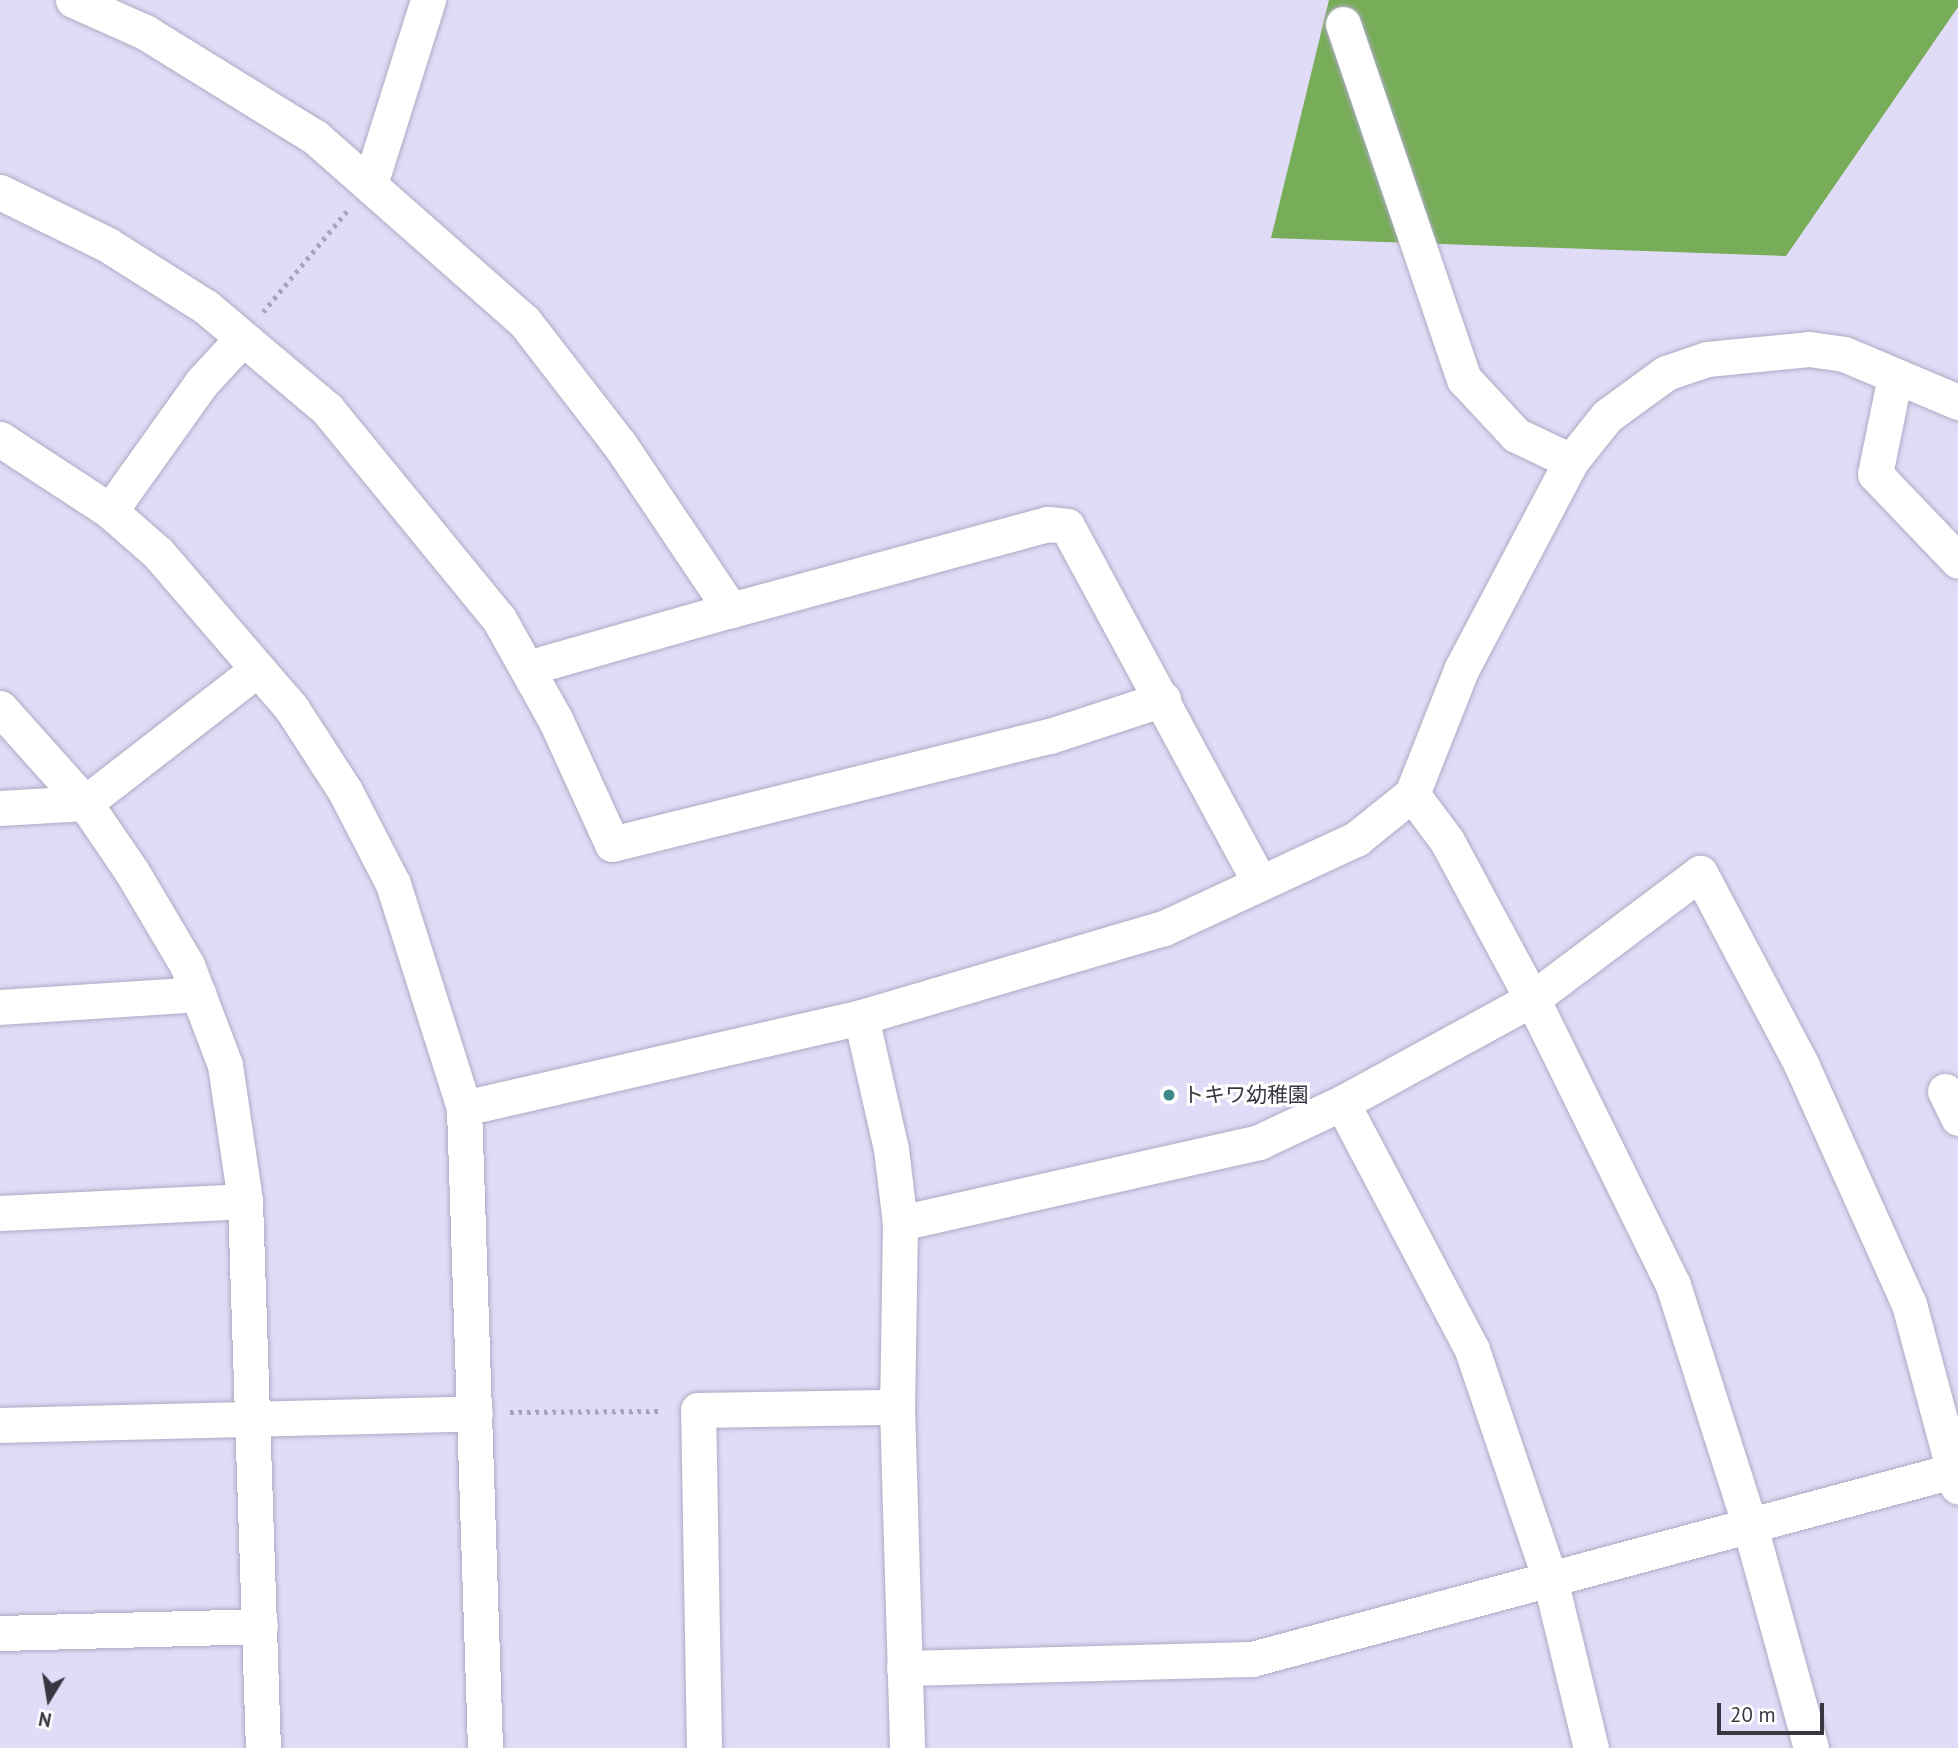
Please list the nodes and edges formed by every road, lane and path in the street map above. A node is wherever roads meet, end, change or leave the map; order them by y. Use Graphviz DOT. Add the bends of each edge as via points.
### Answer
graph roads {
  1 [pos="73,0"];
  2 [pos="428,0"];
  3 [pos="1343,23"];
  4 [pos="370,184"];
  5 [pos="0,192"];
  6 [pos="241,340"];
  7 [pos="1895,376"];
  8 [pos="1958,402"];
  9 [pos="0,439"];
  10 [pos="1571,461"];
  11 [pos="110,511"];
  12 [pos="1958,561"];
  13 [pos="731,610"];
  14 [pos="527,668"];
  15 [pos="255,671"];
  16 [pos="1163,699"];
  17 [pos="0,708"];
  18 [pos="1412,794"];
  19 [pos="85,803"];
  20 [pos="0,808"];
  21 [pos="1260,883"];
  22 [pos="199,994"];
  23 [pos="1532,999"];
  24 [pos="0,1007"];
  25 [pos="861,1017"];
  26 [pos="1342,1103"];
  27 [pos="464,1108"];
  28 [pos="245,1201"];
  29 [pos="0,1213"];
  30 [pos="900,1223"];
  31 [pos="897,1407"];
  32 [pos="698,1410"];
  33 [pos="475,1413"];
  34 [pos="250,1420"];
  35 [pos="0,1425"];
  36 [pos="1955,1479"];
  37 [pos="1749,1523"];
  38 [pos="1550,1579"];
  39 [pos="260,1626"];
  40 [pos="0,1633"];
  41 [pos="904,1668"];
  42 [pos="263,1748"];
  43 [pos="485,1748"];
  44 [pos="704,1748"];
  45 [pos="907,1748"];
  46 [pos="1591,1748"];
  47 [pos="1811,1748"];
  1 -- 4 [label="street" via="145,32 315,137"];
  2 -- 4 [label="street"];
  3 -- 10 [label="street" via="1464,379 1516,435"];
  4 -- 6 [label="path"];
  4 -- 13 [label="street" via="524,321 620,445"];
  5 -- 6 [label="street" via="108,245 206,307"];
  6 -- 11 [label="street" via="202,382"];
  6 -- 14 [label="street" via="327,409 373,458 499,619"];
  7 -- 8 [label="street"];
  7 -- 10 [label="street" via="1844,355 1809,349 1707,359 1666,373 1607,416"];
  7 -- 12 [label="street" via="1875,474"];
  9 -- 11 [label="street"];
  10 -- 18 [label="street" via="1462,668"];
  11 -- 15 [label="street" via="158,553"];
  13 -- 14 [label="street"];
  13 -- 16 [label="street" via="1048,524 1067,526"];
  14 -- 16 [label="street" via="612,844 1050,736"];
  15 -- 19 [label="street"];
  15 -- 27 [label="street" via="292,709 345,791 393,884"];
  16 -- 21 [label="street"];
  17 -- 19 [label="street"];
  18 -- 21 [label="street" via="1356,839"];
  18 -- 23 [label="street" via="1447,841"];
  19 -- 20 [label="street"];
  19 -- 22 [label="street" via="181,953"];
  21 -- 25 [label="street" via="1164,928"];
  22 -- 24 [label="street"];
  22 -- 28 [label="street" via="225,1065"];
  23 -- 26 [label="street"];
  23 -- 36 [label="street" via="1700,873 1801,1064 1909,1304"];
  23 -- 37 [label="street" via="1673,1285"];
  25 -- 27 [label="street"];
  25 -- 30 [label="street" via="891,1149"];
  26 -- 30 [label="street" via="1259,1142"];
  26 -- 38 [label="street" via="1472,1350"];
  27 -- 33 [label="street"];
  28 -- 29 [label="street"];
  28 -- 34 [label="street"];
  30 -- 31 [label="street"];
  31 -- 32 [label="street"];
  31 -- 41 [label="street"];
  32 -- 33 [label="path"];
  32 -- 44 [label="street"];
  33 -- 34 [label="street"];
  33 -- 43 [label="street"];
  34 -- 35 [label="street"];
  34 -- 39 [label="street"];
  36 -- 37 [label="street"];
  37 -- 38 [label="street"];
  37 -- 47 [label="street"];
  38 -- 41 [label="street" via="1252,1658"];
  38 -- 46 [label="street"];
  39 -- 40 [label="street"];
  39 -- 42 [label="street"];
  41 -- 45 [label="street"];
}
